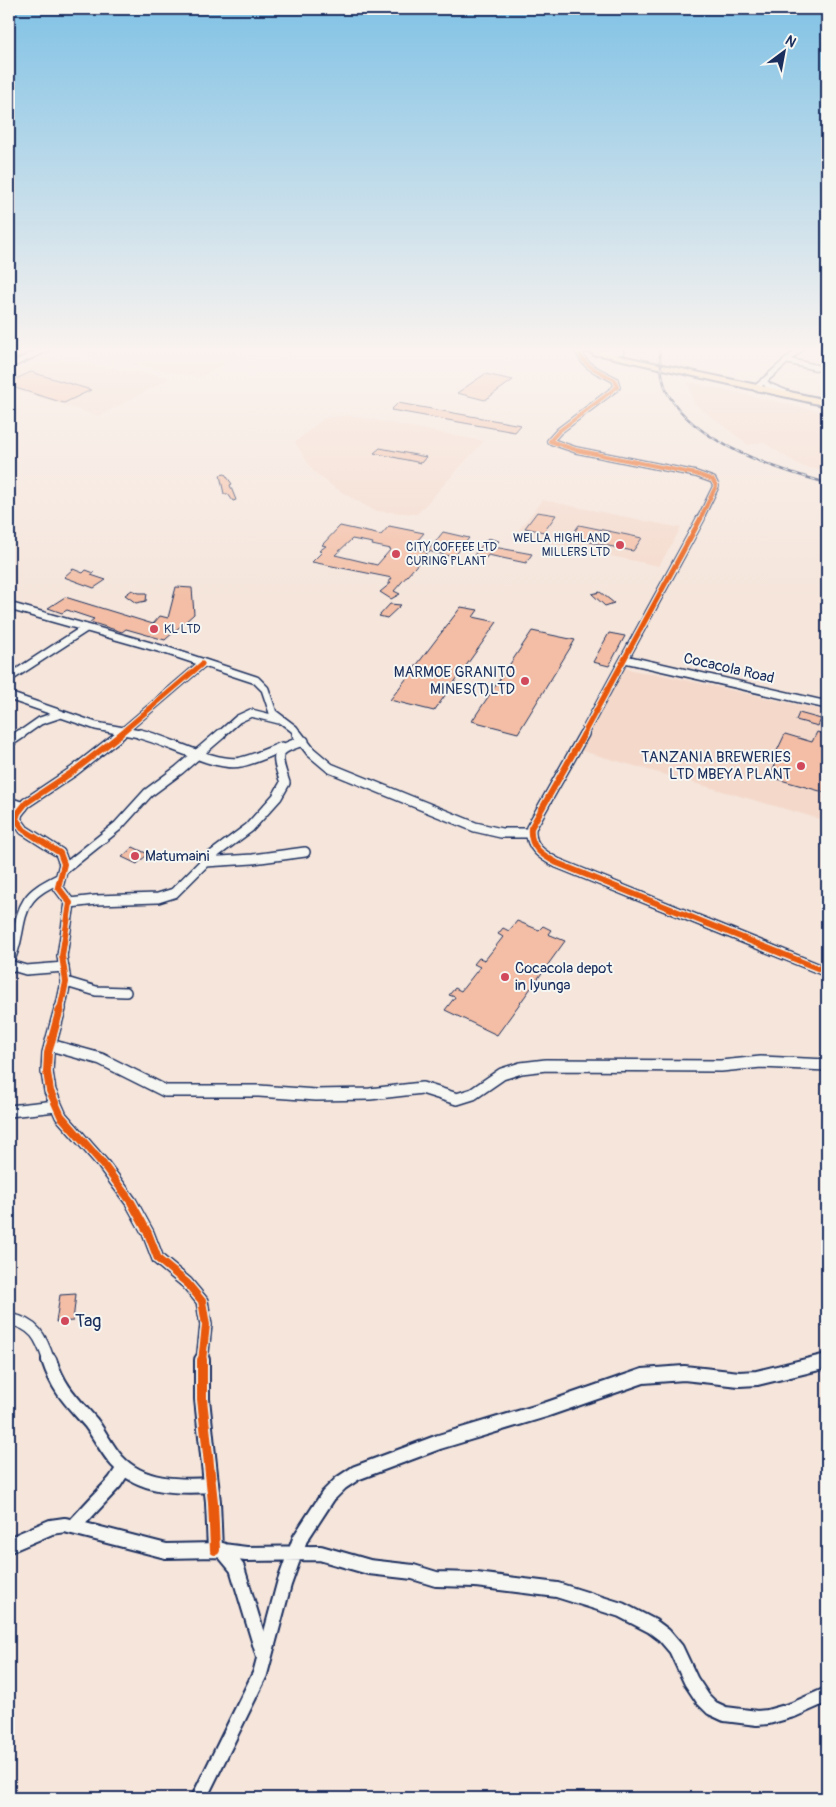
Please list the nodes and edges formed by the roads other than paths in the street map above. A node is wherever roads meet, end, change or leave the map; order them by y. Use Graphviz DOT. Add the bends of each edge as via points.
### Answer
graph roads {
  1 [pos="557,433"];
  2 [pos="9,606"];
  3 [pos="86,628"];
  4 [pos="625,659"];
  5 [pos="202,664"];
  6 [pos="9,678"];
  7 [pos="9,696"];
  8 [pos="827,705"];
  9 [pos="61,714"];
  10 [pos="281,720"];
  11 [pos="126,730"];
  12 [pos="304,741"];
  13 [pos="9,742"];
  14 [pos="282,748"];
  15 [pos="198,754"];
  16 [pos="9,802"];
  17 [pos="22,806"];
  18 [pos="12,822"];
  19 [pos="529,833"];
  20 [pos="305,852"];
  21 [pos="205,862"];
  22 [pos="62,874"];
  23 [pos="70,903"];
  24 [pos="9,961"];
  25 [pos="9,965"];
  26 [pos="64,967"];
  27 [pos="827,972"];
  28 [pos="66,982"];
  29 [pos="126,992"];
  30 [pos="50,1046"];
  31 [pos="827,1065"];
  32 [pos="56,1106"];
  33 [pos="9,1111"];
  34 [pos="9,1319"];
  35 [pos="827,1361"];
  36 [pos="124,1468"];
  37 [pos="211,1485"];
  38 [pos="74,1526"];
  39 [pos="9,1545"];
  40 [pos="219,1550"];
  41 [pos="294,1554"];
  42 [pos="265,1660"];
  43 [pos="827,1695"];
  44 [pos="199,1798"];
  1 -- 4 [label="street" via="552,442 571,449 696,474 710,478 716,484 689,542"];
  2 -- 3 [label="street"];
  3 -- 5 [label="street"];
  3 -- 6 [label="street"];
  4 -- 8 [label="street, Cocacola Road"];
  4 -- 19 [label="street"];
  5 -- 10 [label="street" via="260,682 270,708"];
  5 -- 11 [label="street"];
  7 -- 9 [label="street"];
  9 -- 11 [label="street" via="102,727"];
  9 -- 13 [label="street" via="40,721"];
  10 -- 12 [label="street"];
  10 -- 15 [label="street" via="256,713 247,714"];
  11 -- 15 [label="street" via="165,740"];
  11 -- 17 [label="street"];
  12 -- 14 [label="street"];
  12 -- 19 [label="street" via="316,758 341,773 475,827 501,833"];
  14 -- 15 [label="street" via="236,763"];
  14 -- 21 [label="street" via="277,755 285,779 281,791 243,833"];
  15 -- 22 [label="street" via="148,793 118,826"];
  16 -- 17 [label="street"];
  17 -- 18 [label="street"];
  18 -- 22 [label="street" via="60,853 63,857"];
  19 -- 27 [label="street" via="535,848 556,862"];
  20 -- 21 [label="street"];
  21 -- 23 [label="street" via="178,890 164,897"];
  22 -- 23 [label="street" via="58,887"];
  22 -- 24 [label="street" via="26,903 19,941"];
  23 -- 26 [label="street" via="63,946"];
  25 -- 26 [label="street" via="26,970"];
  26 -- 28 [label="street"];
  28 -- 29 [label="street" via="96,991"];
  28 -- 30 [label="street"];
  30 -- 31 [label="street" via="101,1059 165,1091 260,1091 304,1095 370,1094 422,1088 465,1098 502,1074 521,1068 546,1066 721,1066 761,1062"];
  30 -- 32 [label="street" via="47,1072"];
  32 -- 33 [label="street"];
  32 -- 37 [label="street" via="131,1202 158,1259 187,1283 202,1301 206,1325 201,1366 202,1391"];
  34 -- 36 [label="street" via="23,1323 38,1336 63,1394 91,1423"];
  35 -- 41 [label="street" via="757,1378 684,1373 643,1376 438,1442 369,1468 341,1483 317,1511"];
  36 -- 37 [label="street" via="147,1480 165,1484"];
  36 -- 38 [label="street"];
  37 -- 40 [label="street"];
  38 -- 39 [label="street" via="51,1528"];
  38 -- 40 [label="street" via="159,1550"];
  40 -- 41 [label="street" via="246,1554"];
  40 -- 42 [label="street" via="237,1568"];
  41 -- 42 [label="street"];
  41 -- 43 [label="street" via="329,1554 369,1567 412,1572 436,1579 476,1580 557,1590 622,1610 664,1635 676,1649 704,1700 725,1714 768,1717"];
  42 -- 44 [label="street" via="247,1704"];
}
